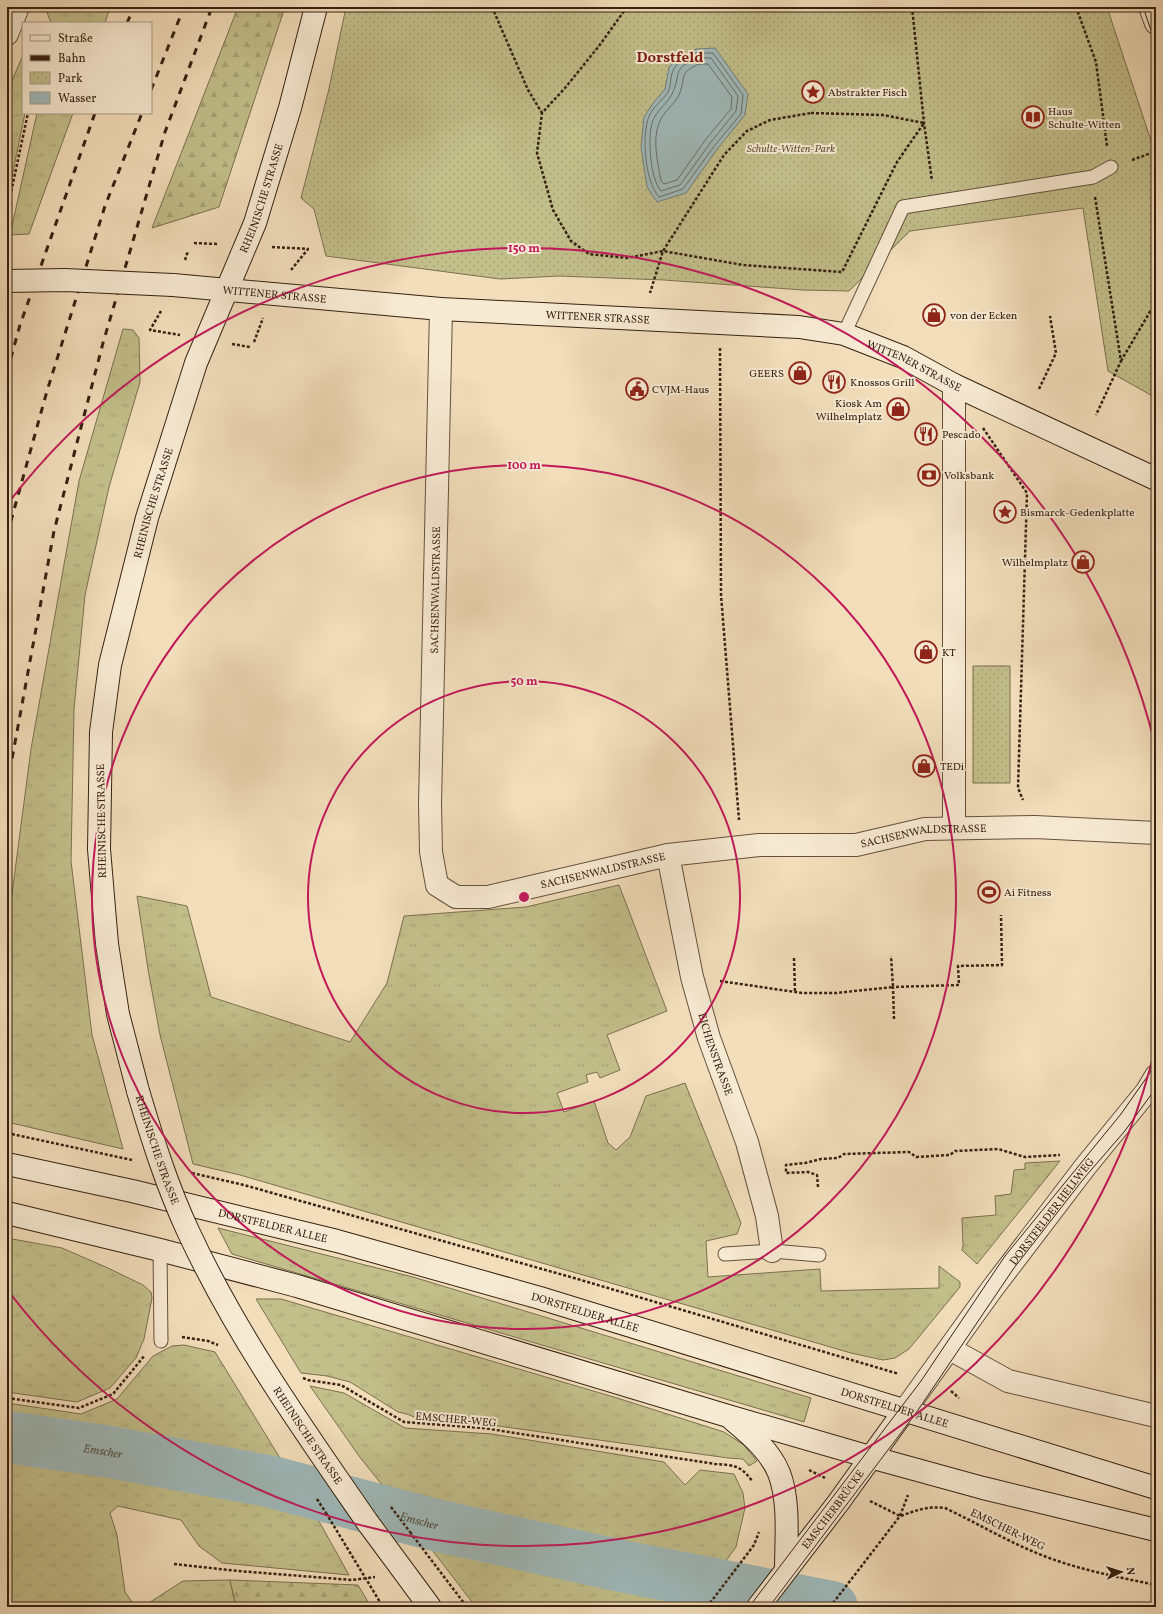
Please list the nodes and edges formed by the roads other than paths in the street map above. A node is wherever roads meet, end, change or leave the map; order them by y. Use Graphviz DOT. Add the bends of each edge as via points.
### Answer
graph roads {
  1 [pos="18,7"];
  2 [pos="316,7"];
  3 [pos="1150,7"];
  4 [pos="1156,23"];
  5 [pos="7,34"];
  6 [pos="1111,167"];
  7 [pos="7,281"];
  8 [pos="226,291"];
  9 [pos="441,309"];
  10 [pos="844,334"];
  11 [pos="954,385"];
  12 [pos="1156,479"];
  13 [pos="954,828"];
  14 [pos="1156,833"];
  15 [pos="668,855"];
  16 [pos="1153,1088"];
  17 [pos="7,1164"];
  18 [pos="7,1213"];
  19 [pos="160,1250"];
  20 [pos="772,1251"];
  21 [pos="725,1254"];
  22 [pos="819,1255"];
  23 [pos="161,1341"];
  24 [pos="950,1349"];
  25 [pos="905,1410"];
  26 [pos="728,1416"];
  27 [pos="1156,1416"];
  28 [pos="870,1457"];
  29 [pos="1156,1488"];
  30 [pos="1156,1530"];
  31 [pos="786,1570"];
  32 [pos="430,1607"];
  33 [pos="758,1607"];
  1 -- 5 [label="main road"];
  2 -- 8 [label="main road, RHEINISCHE STRASSE" via="290,108 255,223"];
  3 -- 4 [label="main road"];
  6 -- 10 [label="lane" via="1093,177 903,207"];
  7 -- 8 [label="main road, WITTENER STRASSE, bridge" via="65,280 173,285"];
  8 -- 9 [label="main road, WITTENER STRASSE"];
  8 -- 32 [label="main road, RHEINISCHE STRASSE, bridge" via="196,363 147,518 110,665 101,732 99,849 107,944 118,1014 138,1091 154,1143 188,1230 222,1298 288,1408"];
  9 -- 10 [label="main road, WITTENER STRASSE" via="799,327"];
  9 -- 15 [label="main road, SACHSENWALDSTRASSE" via="430,804 431,852 437,885 456,897 488,897"];
  10 -- 11 [label="main road, WITTENER STRASSE" via="903,357"];
  11 -- 12 [label="main road, WITTENER STRASSE"];
  11 -- 13 [label="main road"];
  13 -- 14 [label="main road, SACHSENWALDSTRASSE" via="1035,827"];
  13 -- 15 [label="main road, SACHSENWALDSTRASSE" via="925,829 856,845 759,845"];
  15 -- 20 [label="main road, EICHENSTRASSE" via="692,977 709,1038 747,1142 767,1216"];
  16 -- 24 [label="main road, DORSTFELDER HELLWEG" via="1085,1167 996,1282"];
  17 -- 25 [label="main road, DORSTFELDER ALLEE" via="132,1191 337,1241 540,1298"];
  18 -- 19 [label="main road"];
  19 -- 23 [label="lane"];
  19 -- 26 [label="main road" via="297,1286"];
  20 -- 21 [label="lane"];
  20 -- 22 [label="lane"];
  24 -- 25 [label="main road, DORSTFELDER HELLWEG"];
  24 -- 27 [label="main road" via="1008,1381"];
  25 -- 28 [label="main road, EMSCHERBRÜCKE"];
  25 -- 29 [label="main road, DORSTFELDER ALLEE"];
  26 -- 28 [label="main road"];
  26 -- 31 [label="main road" via="753,1436 779,1473 786,1508"];
  28 -- 30 [label="main road" via="983,1488"];
  28 -- 31 [label="main road, EMSCHERBRÜCKE"];
  31 -- 33 [label="main road, EMSCHERBRÜCKE"];
}
